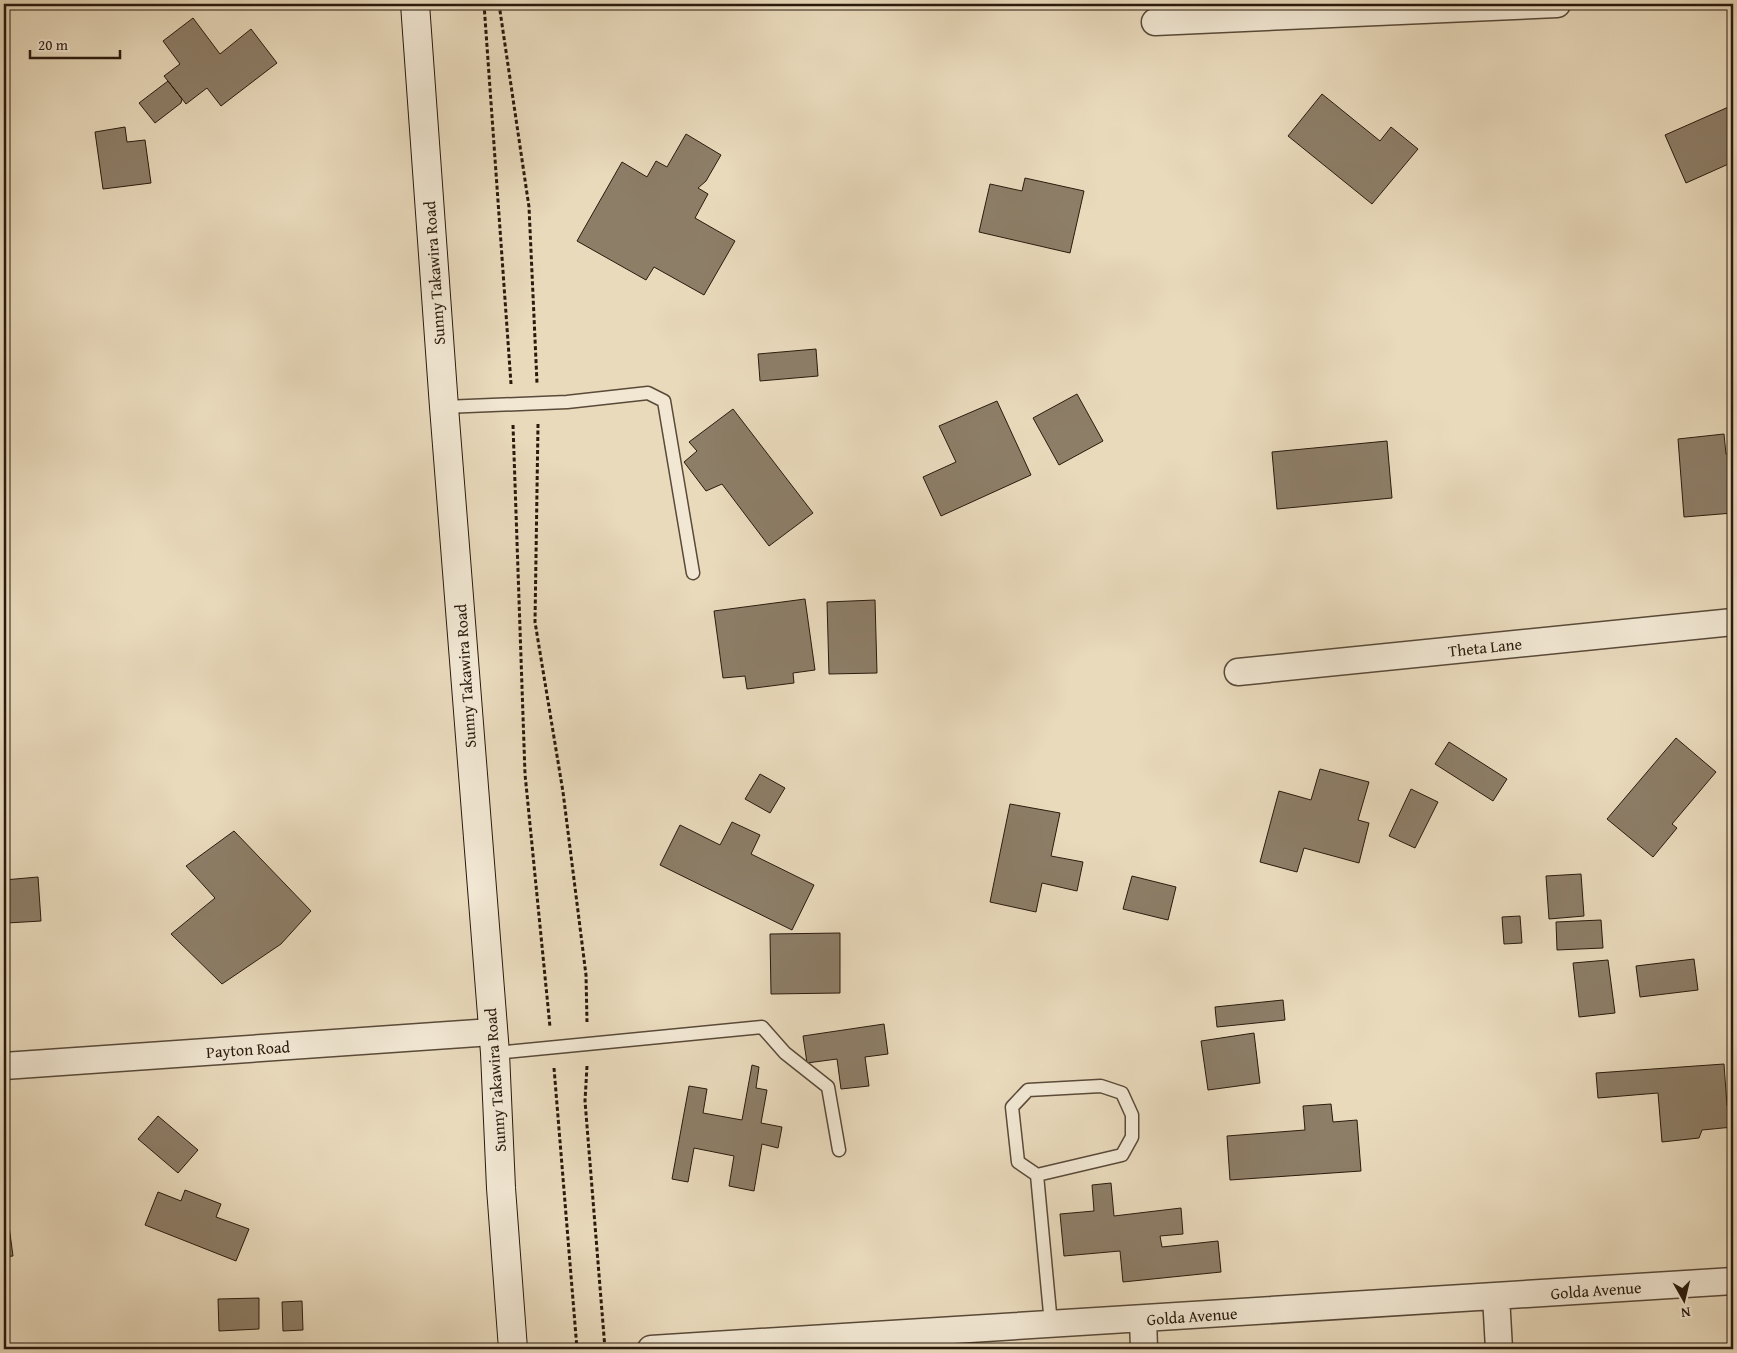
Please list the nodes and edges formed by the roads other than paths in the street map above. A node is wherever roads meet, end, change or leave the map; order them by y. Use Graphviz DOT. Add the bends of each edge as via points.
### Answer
graph roads {
  1 [pos="415,4"];
  2 [pos="1558,4"];
  3 [pos="1155,22"];
  4 [pos="444,407"];
  5 [pos="694,573"];
  6 [pos="1733,622"];
  7 [pos="1238,672"];
  8 [pos="494,1042"];
  9 [pos="4,1066"];
  10 [pos="839,1150"];
  11 [pos="1037,1175"];
  12 [pos="1733,1282"];
  13 [pos="1496,1296"];
  14 [pos="1143,1319"];
  15 [pos="1051,1324"];
  16 [pos="513,1349"];
  17 [pos="651,1349"];
  18 [pos="1144,1349"];
  19 [pos="1499,1349"];
  1 -- 4 [label="main road, Sunny Takawira Road"];
  2 -- 3 [label="street"];
  4 -- 5 [label="lane" via="648,394 664,401"];
  4 -- 8 [label="main road, Sunny Takawira Road"];
  6 -- 7 [label="street, Theta Lane"];
  8 -- 9 [label="street, Payton Road"];
  8 -- 10 [label="lane" via="552,1047 762,1027 785,1053 828,1087"];
  8 -- 16 [label="main road, Sunny Takawira Road"];
  11 -- 11 [label="lane" via="1122,1155 1132,1137 1132,1115 1122,1093 1101,1086 1028,1090 1012,1107 1018,1162"];
  11 -- 15 [label="lane"];
  12 -- 13 [label="street, Golda Avenue"];
  13 -- 14 [label="street, Golda Avenue"];
  13 -- 19 [label="street"];
  14 -- 15 [label="street, Golda Avenue"];
  14 -- 18 [label="street"];
  15 -- 17 [label="street, Golda Avenue"];
}
